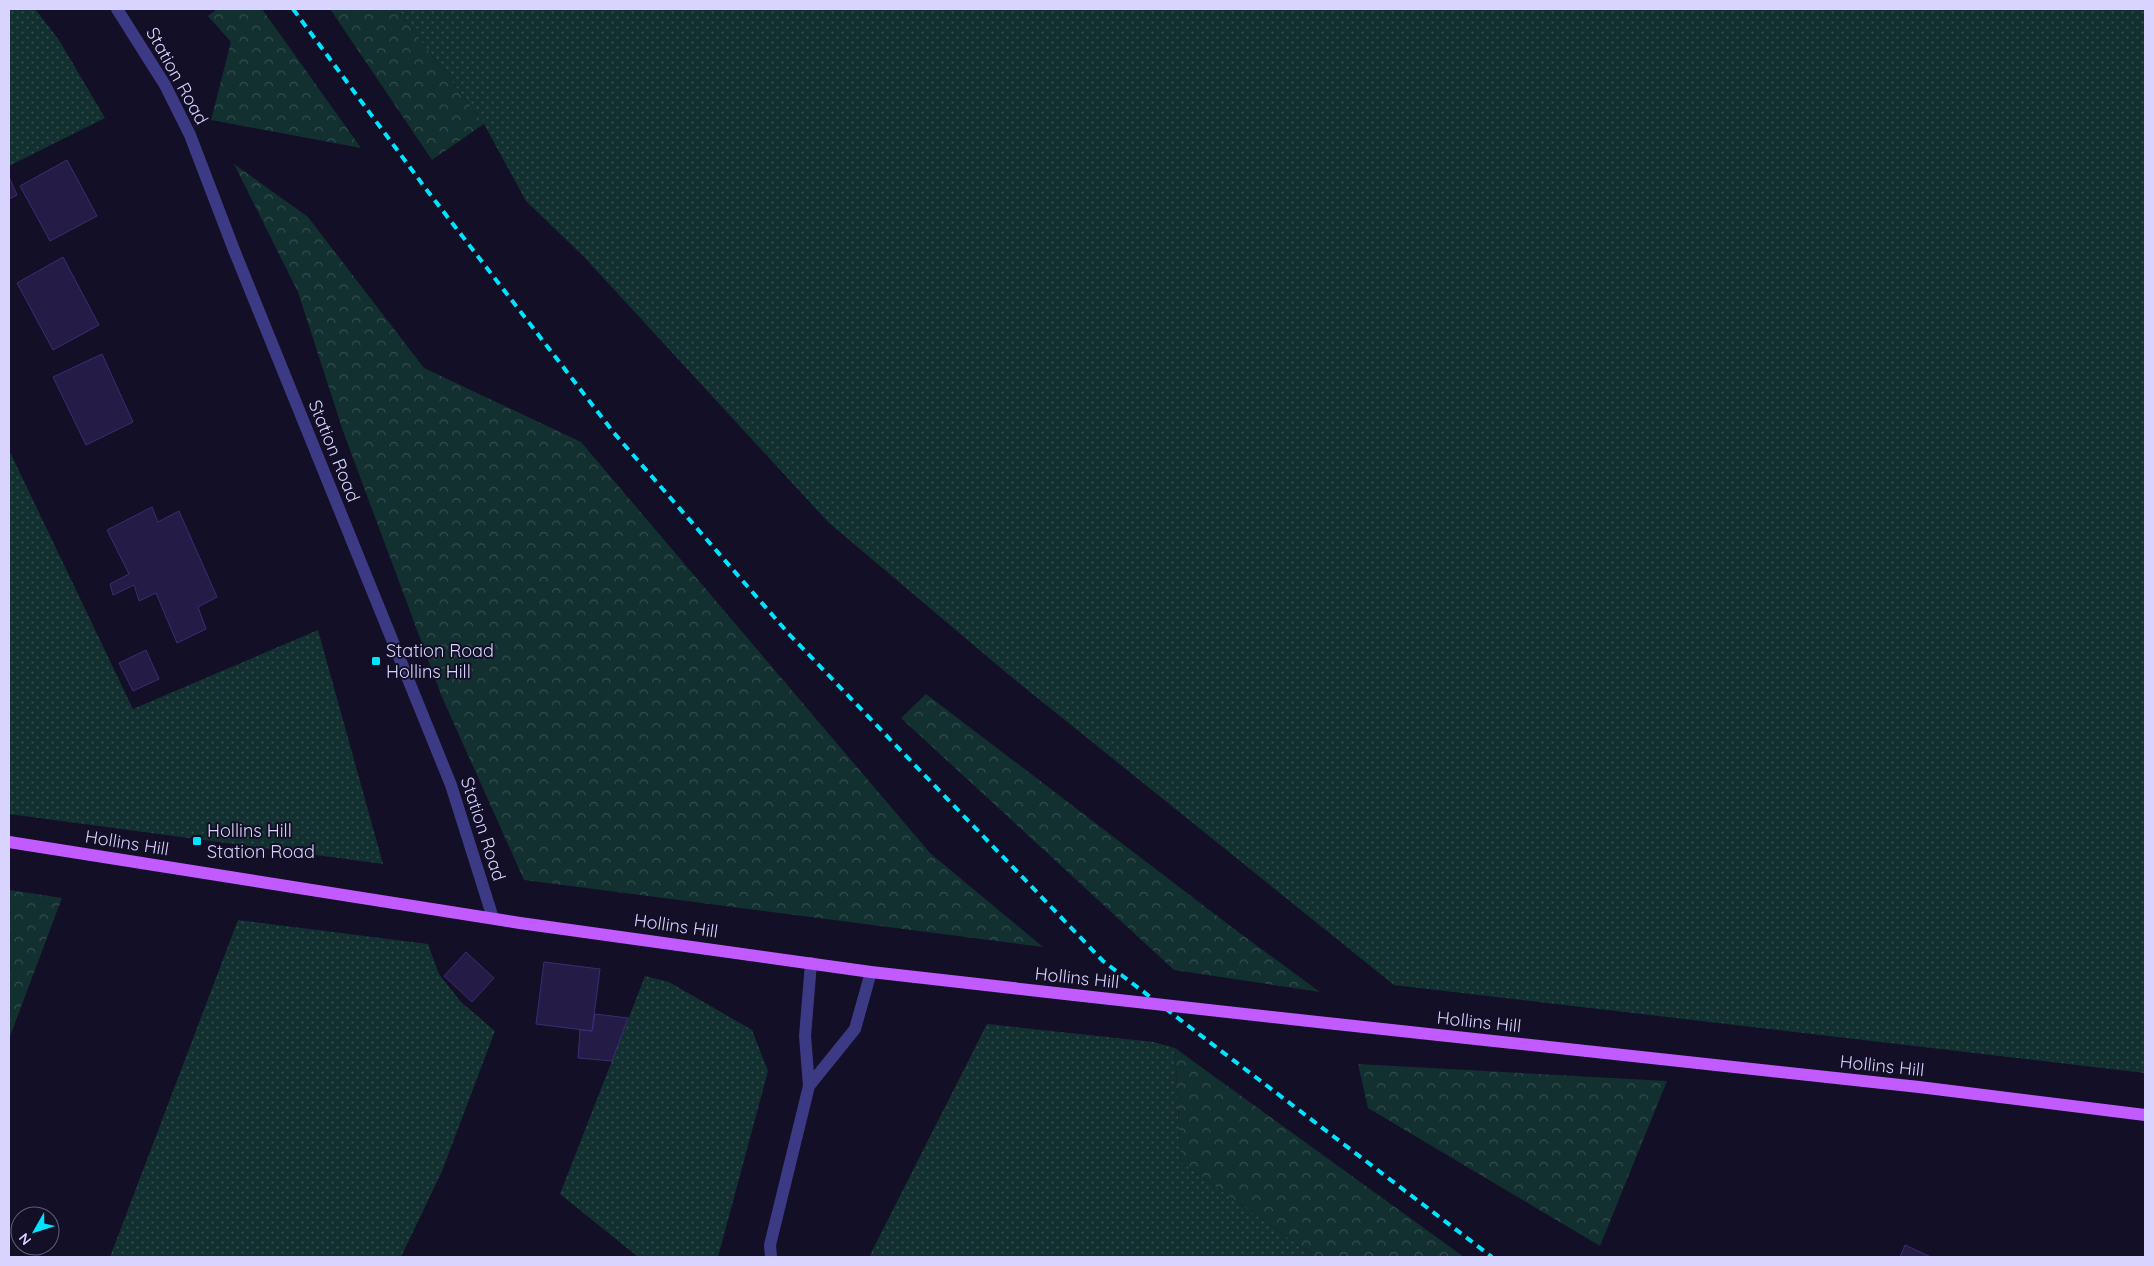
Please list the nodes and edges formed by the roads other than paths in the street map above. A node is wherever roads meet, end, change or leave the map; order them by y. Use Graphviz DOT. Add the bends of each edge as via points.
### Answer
graph roads {
  1 [pos="118,9"];
  2 [pos="9,842"];
  3 [pos="493,918"];
  4 [pos="811,963"];
  5 [pos="871,972"];
  6 [pos="809,1086"];
  7 [pos="2145,1115"];
  8 [pos="770,1257"];
  1 -- 3 [label="street, Station Road" via="165,85 190,135 451,785"];
  2 -- 3 [label="main road, Hollins Hill"];
  3 -- 4 [label="main road, Hollins Hill"];
  4 -- 5 [label="main road, Hollins Hill"];
  4 -- 6 [label="street" via="805,1036"];
  5 -- 6 [label="street" via="855,1029"];
  5 -- 7 [label="main road, Hollins Hill, bridge"];
  6 -- 8 [label="street" via="770,1244"];
}
